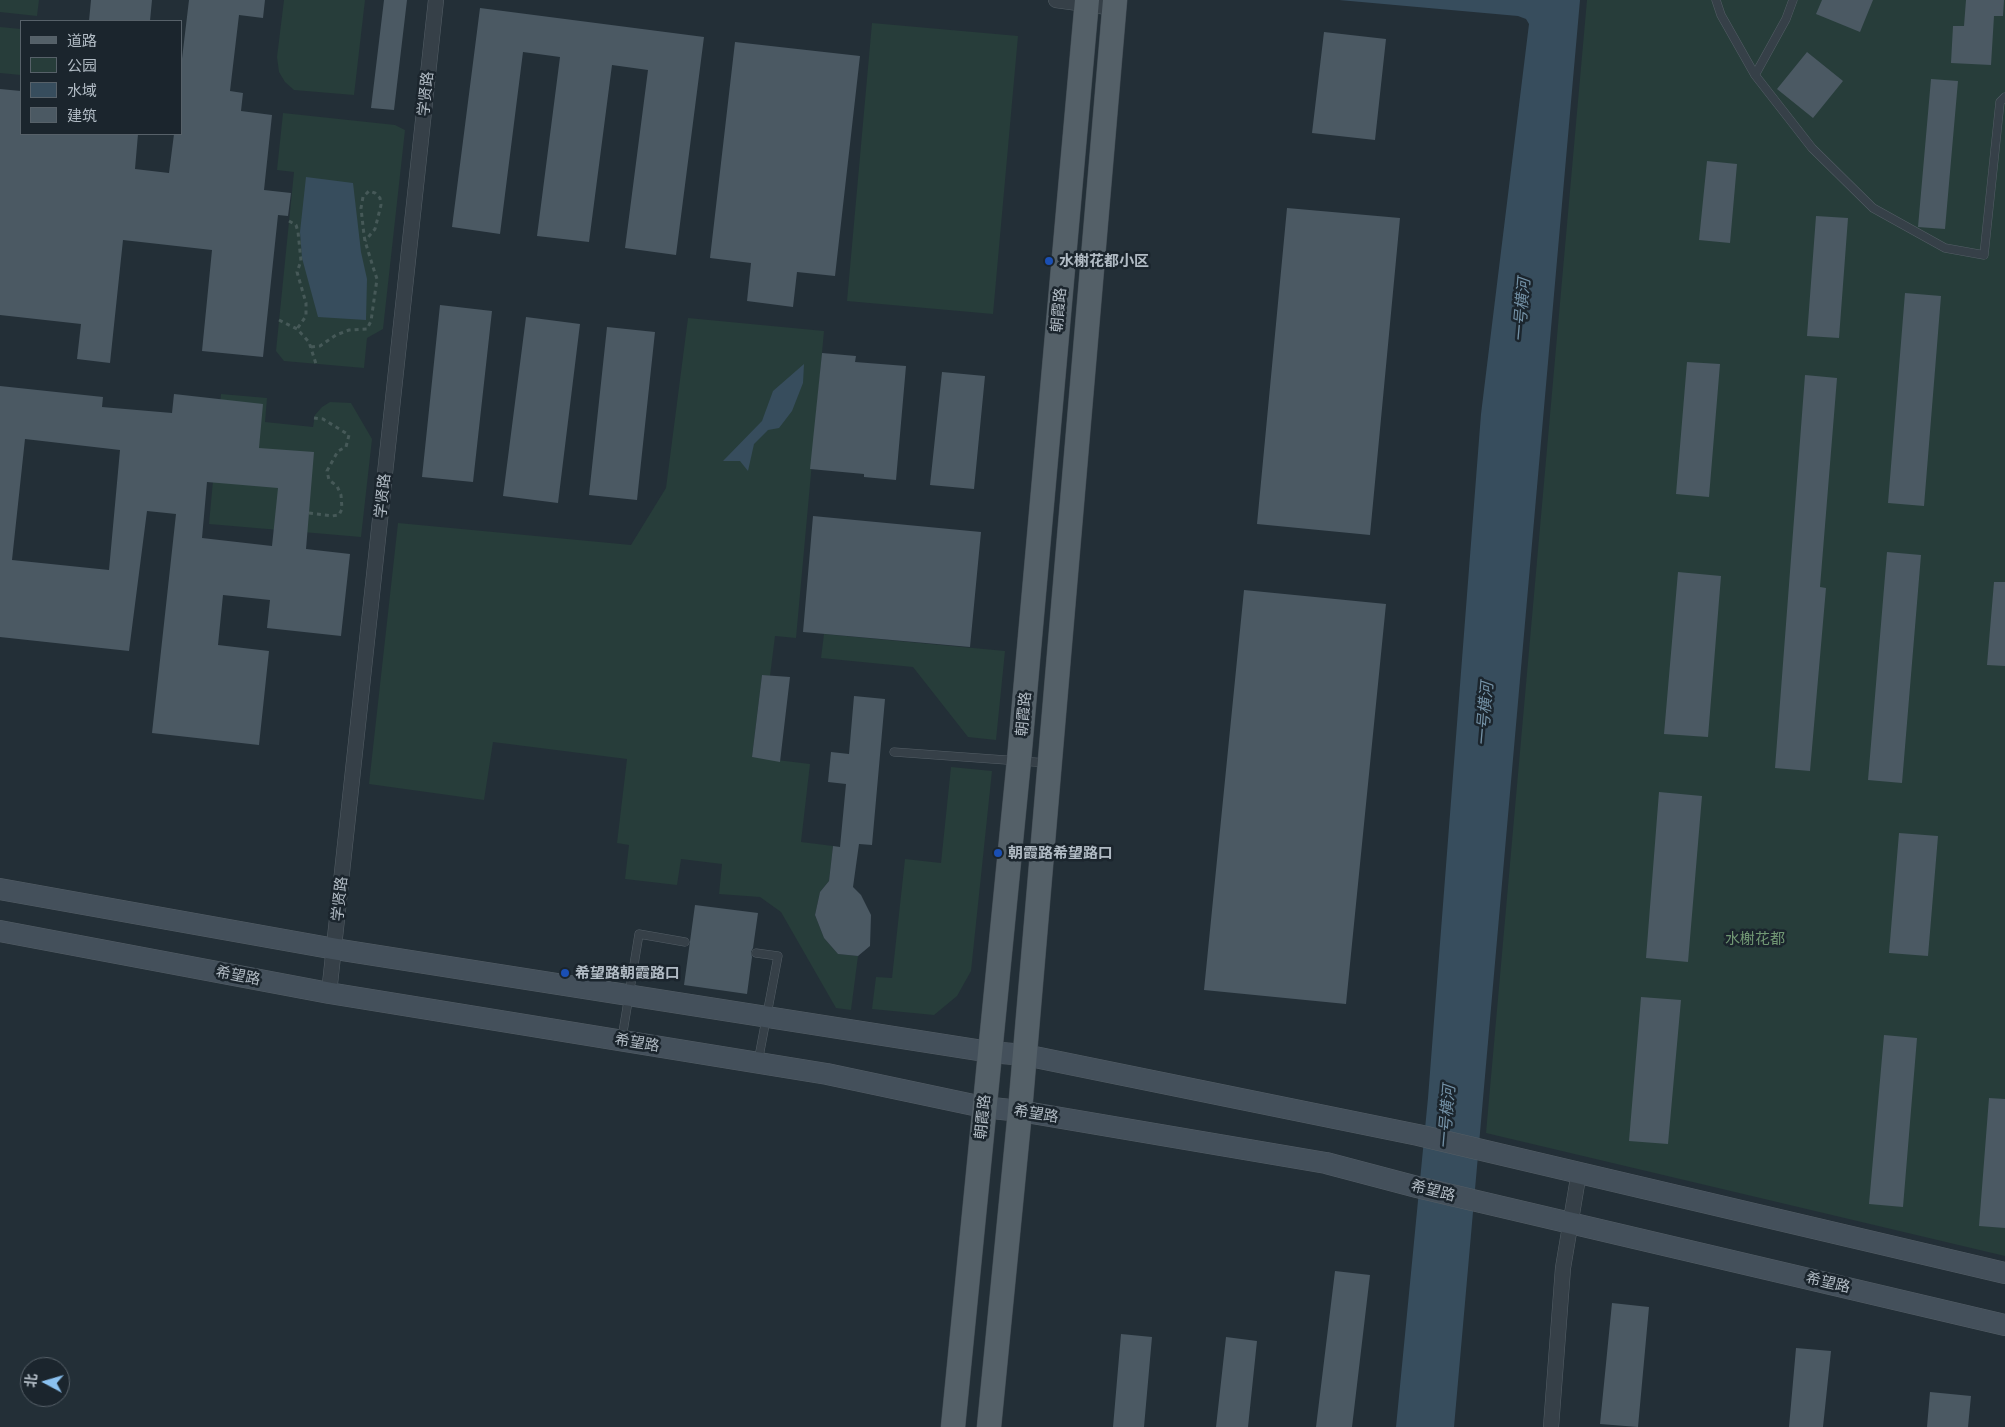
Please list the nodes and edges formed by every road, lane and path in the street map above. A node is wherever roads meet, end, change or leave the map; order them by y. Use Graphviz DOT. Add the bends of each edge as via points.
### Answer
graph roads {
  1 [pos="436,0"];
  2 [pos="1056,0"];
  3 [pos="1716,0"];
  4 [pos="1793,0"];
  5 [pos="1086,2"];
  6 [pos="1115,4"];
  7 [pos="1755,75"];
  8 [pos="2005,97"];
  9 [pos="289,221"];
  10 [pos="365,241"];
  11 [pos="280,320"];
  12 [pos="297,329"];
  13 [pos="311,347"];
  14 [pos="316,364"];
  15 [pos="314,418"];
  16 [pos="309,513"];
  17 [pos="894,752"];
  18 [pos="1020,760"];
  19 [pos="1050,764"];
  20 [pos="0,889"];
  21 [pos="0,931"];
  22 [pos="685,942"];
  23 [pos="335,949"];
  24 [pos="756,953"];
  25 [pos="329,993"];
  26 [pos="621,1040"];
  27 [pos="990,1052"];
  28 [pos="1025,1055"];
  29 [pos="758,1063"];
  30 [pos="983,1107"];
  31 [pos="1020,1111"];
  32 [pos="1579,1172"];
  33 [pos="1569,1223"];
  34 [pos="2005,1273"];
  35 [pos="2005,1324"];
  36 [pos="953,1427"];
  37 [pos="990,1427"];
  38 [pos="1551,1427"];
  1 -- 23 [label="street, 学贤路"];
  2 -- 5 [label="street"];
  3 -- 7 [label="lane"];
  4 -- 7 [label="lane"];
  5 -- 6 [label="street"];
  5 -- 18 [label="main road, 朝霞路"];
  6 -- 19 [label="main road, 朝霞路"];
  7 -- 8 [label="lane" via="1812,148 1873,208 1945,248 1984,255 2000,102"];
  9 -- 12 [label="path" via="296,225 298,232 301,261 297,272 306,303 306,316"];
  10 -- 10 [label="path" via="361,208 363,197 369,191 375,193 381,206 375,229"];
  10 -- 13 [label="path" via="377,279 367,329 349,330 320,346"];
  11 -- 12 [label="path"];
  12 -- 13 [label="path"];
  13 -- 14 [label="path"];
  15 -- 16 [label="path" via="323,419 349,435 346,447 338,451 327,471 341,495 339,515"];
  17 -- 18 [label="lane"];
  18 -- 19 [label="lane"];
  18 -- 27 [label="main road, 朝霞路"];
  19 -- 28 [label="main road, 朝霞路"];
  20 -- 23 [label="main road"];
  21 -- 25 [label="main road, 希望路"];
  22 -- 26 [label="lane" via="639,934"];
  23 -- 25 [label="street, 学贤路"];
  23 -- 27 [label="main road"];
  24 -- 29 [label="lane" via="778,956"];
  25 -- 26 [label="main road, 希望路"];
  26 -- 29 [label="main road, 希望路"];
  27 -- 28 [label="main road"];
  27 -- 30 [label="main road, 朝霞路"];
  28 -- 31 [label="main road, 朝霞路"];
  28 -- 32 [label="main road" via="1418,1135"];
  29 -- 30 [label="main road, 希望路"];
  30 -- 31 [label="main road, 希望路"];
  30 -- 36 [label="main road, 朝霞路"];
  31 -- 33 [label="main road, 希望路" via="1326,1163"];
  31 -- 37 [label="main road, 朝霞路"];
  32 -- 33 [label="street"];
  32 -- 34 [label="main road"];
  33 -- 35 [label="main road, 希望路"];
  33 -- 38 [label="street"];
}
